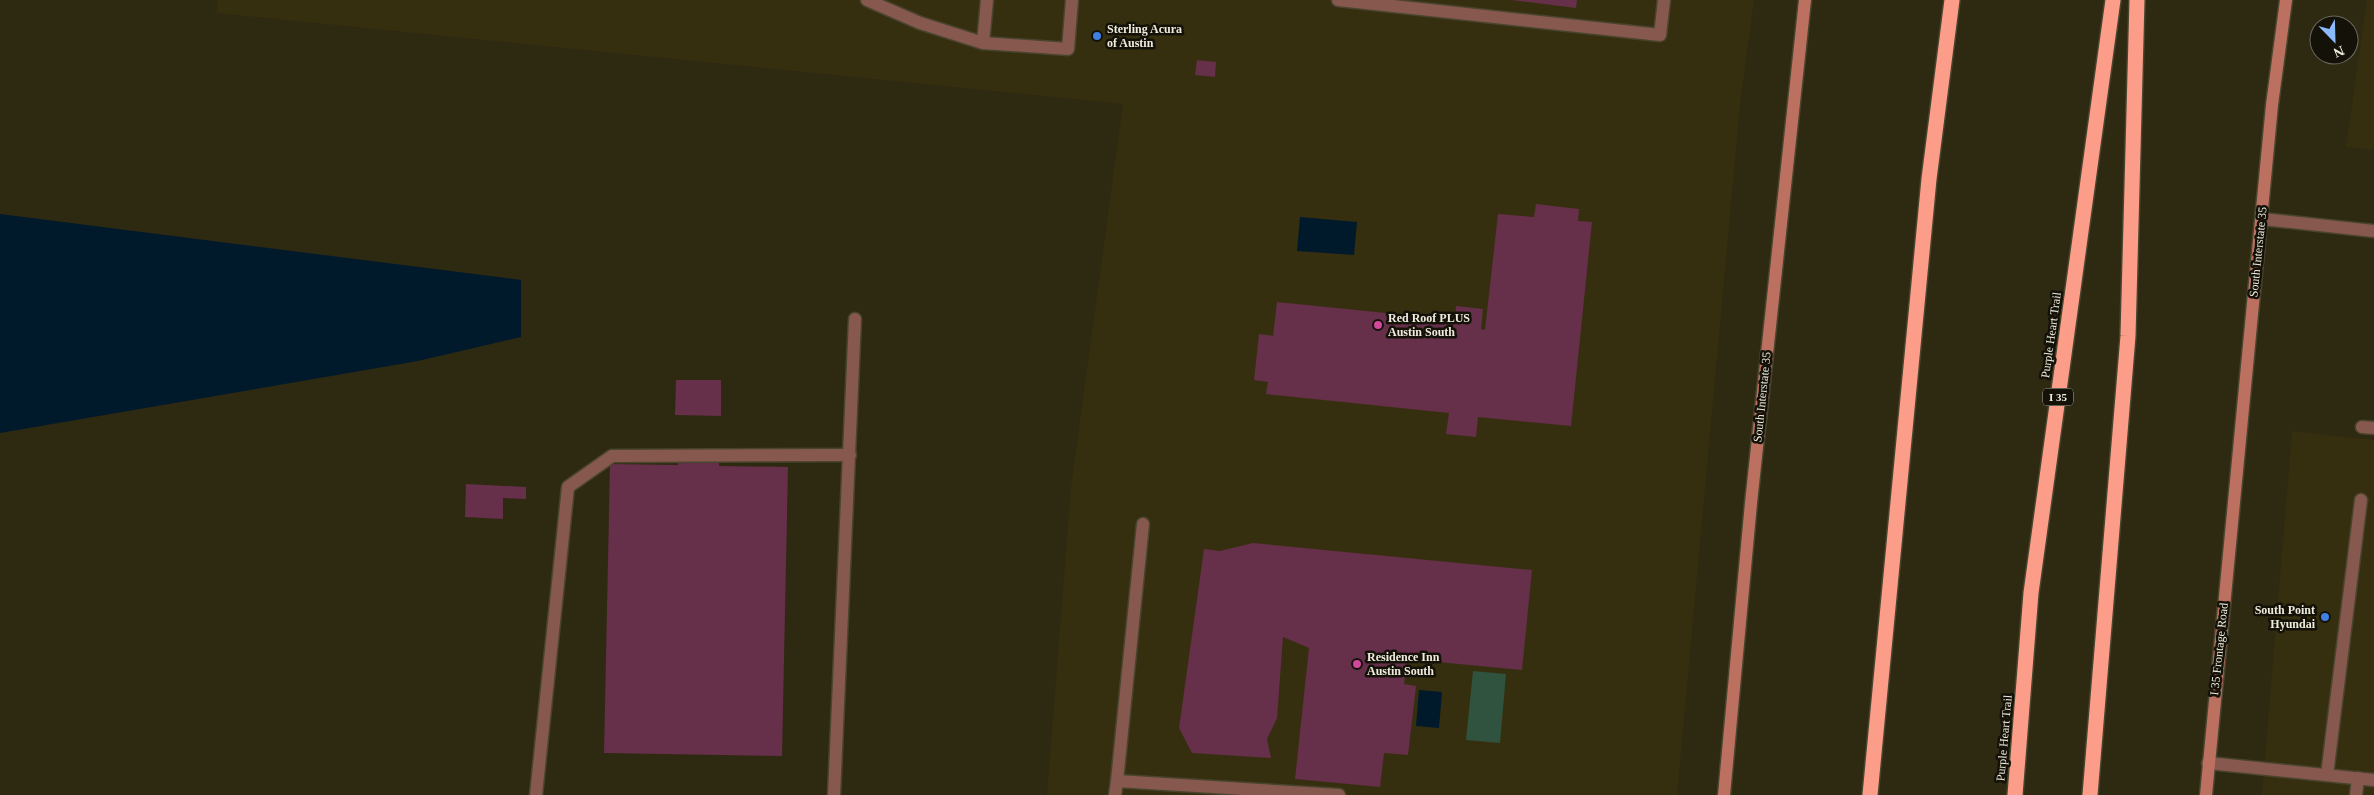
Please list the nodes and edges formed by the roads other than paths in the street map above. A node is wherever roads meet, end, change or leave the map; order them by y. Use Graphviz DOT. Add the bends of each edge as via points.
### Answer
graph roads {
  1 [pos="867,0"];
  2 [pos="986,0"];
  3 [pos="1072,0"];
  4 [pos="1338,0"];
  5 [pos="1664,0"];
  6 [pos="1805,0"];
  7 [pos="1952,0"];
  8 [pos="2113,0"];
  9 [pos="2137,0"];
  10 [pos="2286,0"];
  11 [pos="983,43"];
  12 [pos="2262,220"];
  13 [pos="2374,231"];
  14 [pos="855,320"];
  15 [pos="850,456"];
  16 [pos="2361,500"];
  17 [pos="2234,503"];
  18 [pos="1143,524"];
  19 [pos="2208,763"];
  20 [pos="2327,775"];
  21 [pos="2358,778"];
  22 [pos="1117,780"];
  23 [pos="2374,780"];
  24 [pos="536,795"];
  25 [pos="834,795"];
  26 [pos="1115,795"];
  27 [pos="1339,795"];
  28 [pos="1724,795"];
  29 [pos="1870,795"];
  30 [pos="2015,795"];
  31 [pos="2090,795"];
  32 [pos="2206,795"];
  33 [pos="2356,795"];
  1 -- 11 [label="lane" via="920,23"];
  2 -- 11 [label="lane"];
  3 -- 11 [label="lane" via="1068,49"];
  4 -- 5 [label="lane" via="1660,35"];
  6 -- 28 [label="main road, South Interstate 35" via="1751,503"];
  7 -- 29 [label="highway" via="1928,189"];
  8 -- 30 [label="highway, Purple Heart Trail / I 35" via="2031,593"];
  9 -- 31 [label="highway" via="2128,336"];
  10 -- 12 [label="main road, South Interstate 35" via="2272,105"];
  12 -- 13 [label="lane"];
  12 -- 17 [label="main road, South Interstate 35"];
  14 -- 15 [label="lane"];
  15 -- 24 [label="lane" via="612,456 568,487"];
  15 -- 25 [label="lane"];
  16 -- 20 [label="lane"];
  17 -- 19 [label="main road, I 35 Frontage Road"];
  18 -- 22 [label="lane"];
  19 -- 20 [label="lane"];
  19 -- 32 [label="main road, I 35 Frontage Road"];
  20 -- 21 [label="lane"];
  21 -- 23 [label="lane"];
  21 -- 33 [label="lane"];
  22 -- 26 [label="lane"];
  22 -- 27 [label="lane"];
}
